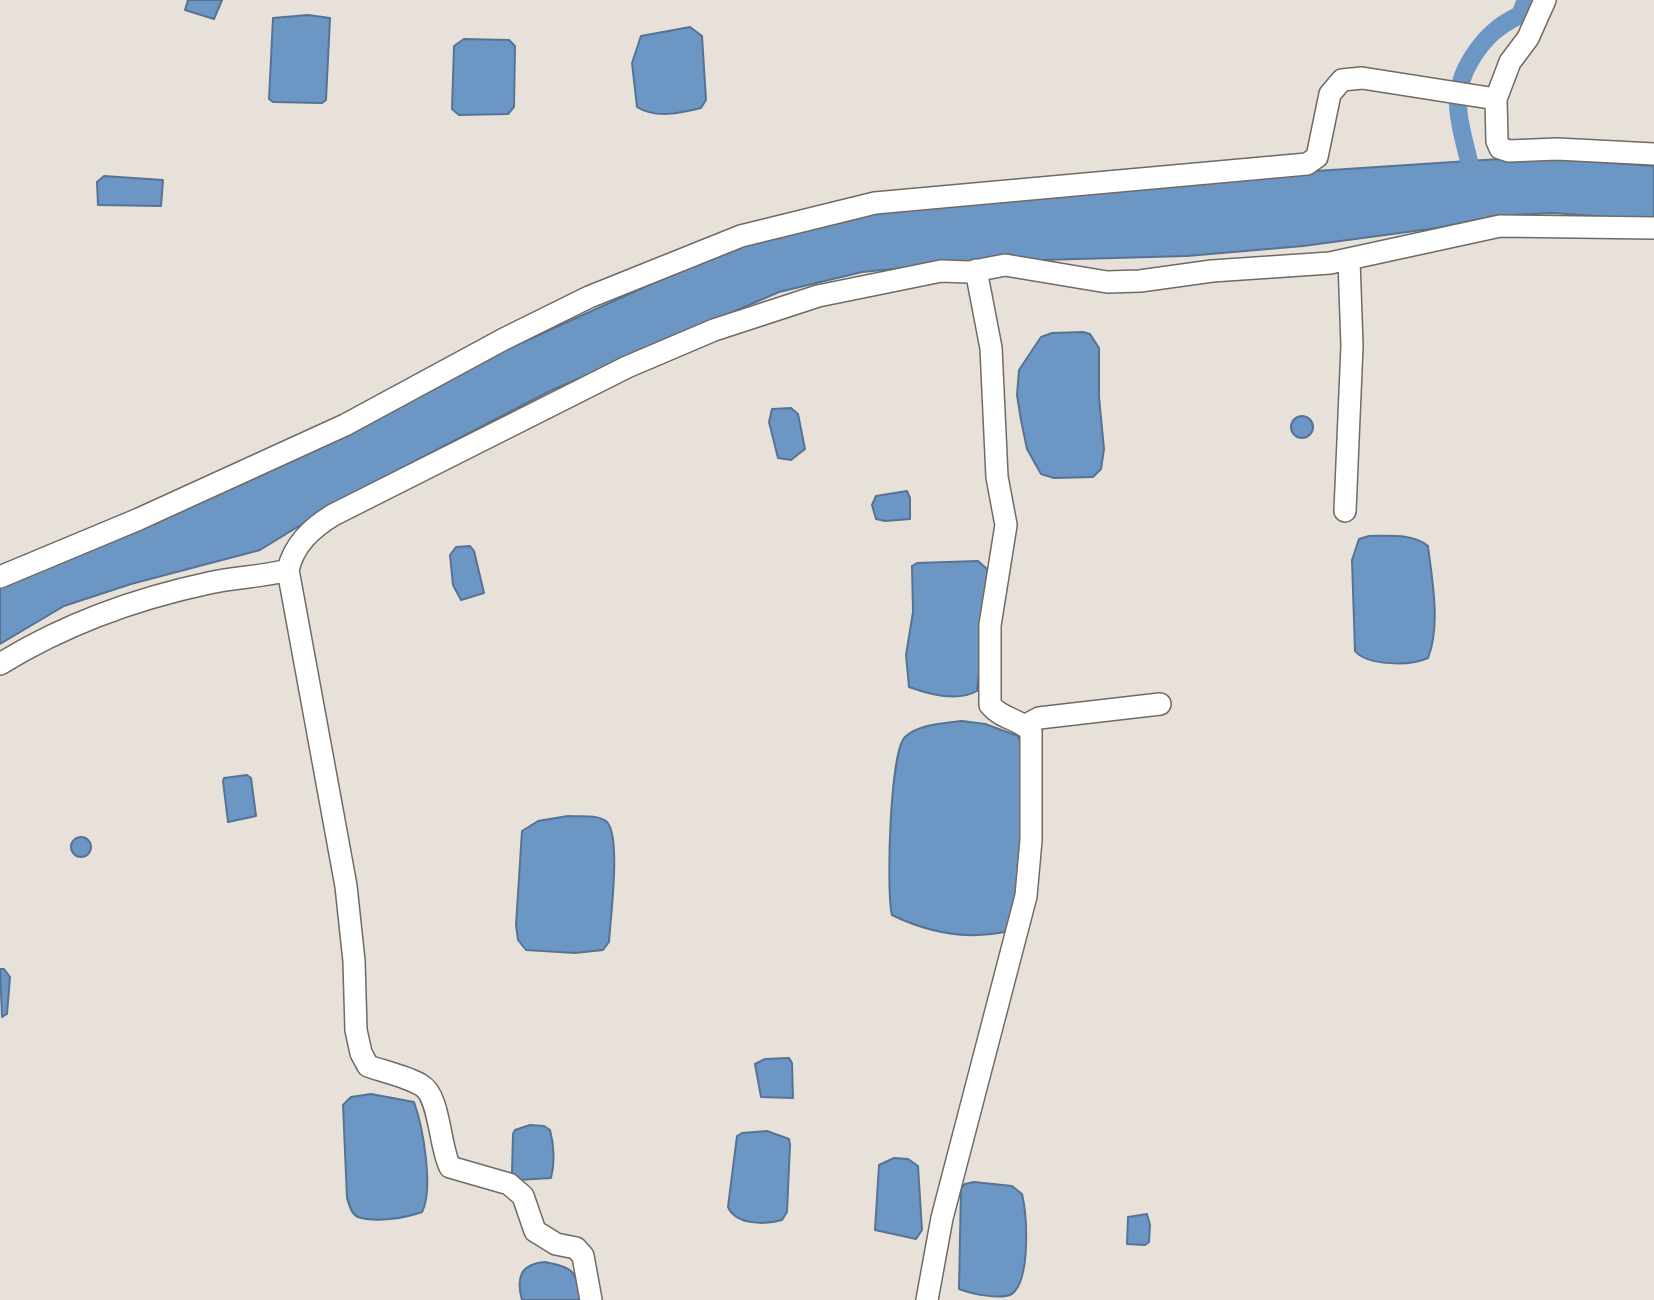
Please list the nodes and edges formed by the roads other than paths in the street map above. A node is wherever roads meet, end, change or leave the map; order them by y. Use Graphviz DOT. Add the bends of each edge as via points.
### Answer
graph roads {
  1 [pos="1545,0"];
  2 [pos="1489,98"];
  3 [pos="1654,154"];
  4 [pos="1654,228"];
  5 [pos="1349,260"];
  6 [pos="976,270"];
  7 [pos="1345,511"];
  8 [pos="288,570"];
  9 [pos="0,577"];
  10 [pos="0,664"];
  11 [pos="1160,704"];
  12 [pos="1026,725"];
  13 [pos="591,1300"];
  14 [pos="928,1300"];
  1 -- 2 [label="street" via="1528,38"];
  2 -- 3 [label="street" via="1500,148"];
  2 -- 9 [label="street" via="1362,78 1342,80 1330,94 1317,157 1297,167 1253,167 875,203 741,236 589,297 345,425"];
  4 -- 5 [label="street" via="1500,226"];
  5 -- 6 [label="street" via="1140,282 1107,282 1006,265"];
  5 -- 7 [label="street" via="1352,346"];
  6 -- 8 [label="street" via="941,271 818,296 713,330 639,362 333,515 300,543"];
  6 -- 12 [label="street" via="990,348 997,477 1006,525 990,625 990,705 1000,716"];
  8 -- 10 [label="street" via="210,582 105,611 33,642"];
  8 -- 13 [label="street" via="346,886 361,1053 368,1066 423,1086 434,1097 441,1145 450,1167 509,1184 523,1196 535,1231 556,1244 576,1248 583,1256"];
  11 -- 12 [label="street" via="1039,719"];
  12 -- 14 [label="street" via="1031,731 1026,896 942,1218"];
}
